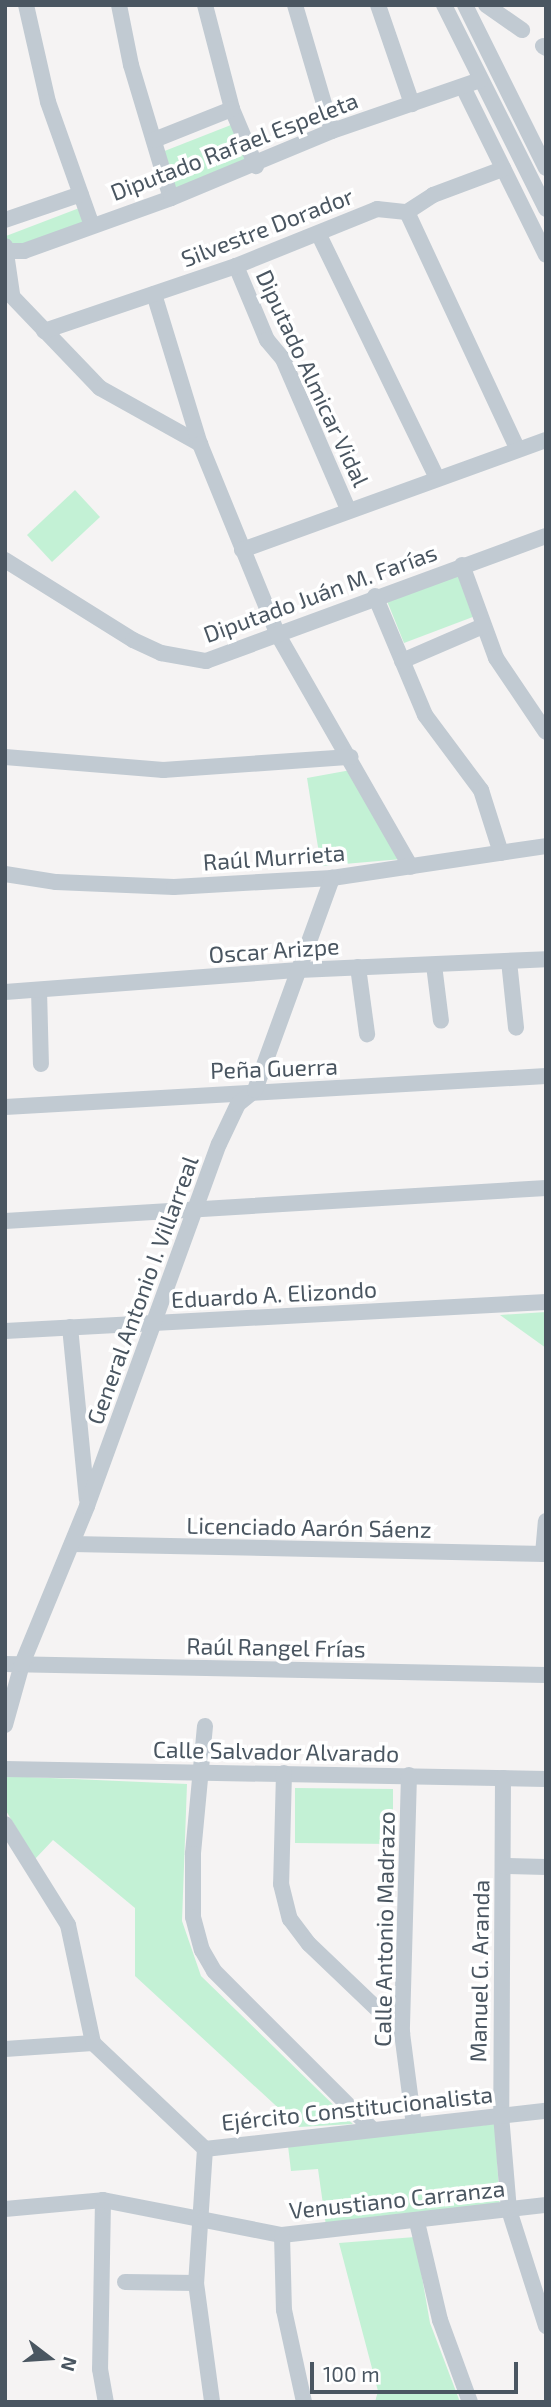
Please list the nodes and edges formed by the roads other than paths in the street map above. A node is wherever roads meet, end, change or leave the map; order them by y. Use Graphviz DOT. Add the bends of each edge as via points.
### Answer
graph roads {
  1 [pos="26,5"];
  2 [pos="119,5"];
  3 [pos="205,5"];
  4 [pos="295,5"];
  5 [pos="378,5"];
  6 [pos="444,5"];
  7 [pos="466,5"];
  8 [pos="486,5"];
  9 [pos="522,30"];
  10 [pos="480,80"];
  11 [pos="463,87"];
  12 [pos="412,104"];
  13 [pos="232,109"];
  14 [pos="332,131"];
  15 [pos="154,140"];
  16 [pos="256,166"];
  17 [pos="546,168"];
  18 [pos="503,169"];
  19 [pos="81,194"];
  20 [pos="171,198"];
  21 [pos="546,209"];
  22 [pos="407,212"];
  23 [pos="5,220"];
  24 [pos="91,223"];
  25 [pos="319,235"];
  26 [pos="6,250"];
  27 [pos="546,255"];
  28 [pos="236,266"];
  29 [pos="9,292"];
  30 [pos="154,294"];
  31 [pos="44,331"];
  32 [pos="546,440"];
  33 [pos="200,444"];
  34 [pos="517,448"];
  35 [pos="437,478"];
  36 [pos="348,509"];
  37 [pos="546,536"];
  38 [pos="242,550"];
  39 [pos="5,560"];
  40 [pos="463,565"];
  41 [pos="375,596"];
  42 [pos="483,626"];
  43 [pos="278,635"];
  44 [pos="402,661"];
  45 [pos="546,732"];
  46 [pos="5,757"];
  47 [pos="351,757"];
  48 [pos="546,846"];
  49 [pos="501,853"];
  50 [pos="411,867"];
  51 [pos="5,874"];
  52 [pos="332,878"];
  53 [pos="546,959"];
  54 [pos="509,961"];
  55 [pos="434,965"];
  56 [pos="358,967"];
  57 [pos="299,970"];
  58 [pos="39,990"];
  59 [pos="5,992"];
  60 [pos="441,1021"];
  61 [pos="516,1028"];
  62 [pos="367,1034"];
  63 [pos="41,1064"];
  64 [pos="546,1076"];
  65 [pos="255,1090"];
  66 [pos="5,1107"];
  67 [pos="546,1188"];
  68 [pos="195,1209"];
  69 [pos="5,1222"];
  70 [pos="546,1301"];
  71 [pos="152,1324"];
  72 [pos="70,1327"];
  73 [pos="5,1331"];
  74 [pos="87,1506"];
  75 [pos="546,1521"];
  76 [pos="72,1544"];
  77 [pos="544,1554"];
  78 [pos="5,1664"];
  79 [pos="22,1664"];
  80 [pos="546,1675"];
  81 [pos="5,1725"];
  82 [pos="205,1726"];
  83 [pos="5,1769"];
  84 [pos="199,1773"];
  85 [pos="284,1773"];
  86 [pos="409,1775"];
  87 [pos="503,1779"];
  88 [pos="546,1779"];
  89 [pos="5,1824"];
  90 [pos="503,1866"];
  91 [pos="546,1867"];
  92 [pos="402,2034"];
  93 [pos="93,2043"];
  94 [pos="5,2049"];
  95 [pos="546,2111"];
  96 [pos="501,2115"];
  97 [pos="414,2125"];
  98 [pos="372,2129"];
  99 [pos="205,2148"];
  100 [pos="103,2200"];
  101 [pos="546,2204"];
  102 [pos="5,2209"];
  103 [pos="509,2210"];
  104 [pos="197,2217"];
  105 [pos="417,2222"];
  106 [pos="282,2235"];
  107 [pos="125,2282"];
  108 [pos="196,2283"];
  109 [pos="541,2302"];
  110 [pos="546,2326"];
  111 [pos="106,2402"];
  112 [pos="212,2402"];
  113 [pos="304,2402"];
  114 [pos="470,2402"];
  1 -- 19 [label="street" via="48,102"];
  2 -- 15 [label="street"];
  3 -- 13 [label="street"];
  4 -- 14 [label="street"];
  5 -- 12 [label="street"];
  6 -- 10 [label="street"];
  7 -- 17 [label="street"];
  8 -- 9 [label="street"];
  10 -- 11 [label="street, Diputado Rafael Espeleta"];
  10 -- 21 [label="street"];
  11 -- 12 [label="street, Diputado Rafael Espeleta"];
  11 -- 18 [label="street"];
  12 -- 14 [label="street, Diputado Rafael Espeleta"];
  13 -- 15 [label="street"];
  13 -- 16 [label="street"];
  14 -- 16 [label="street, Diputado Rafael Espeleta"];
  15 -- 20 [label="street"];
  16 -- 20 [label="street, Diputado Rafael Espeleta"];
  18 -- 22 [label="street" via="433,195"];
  18 -- 27 [label="street"];
  19 -- 23 [label="street"];
  19 -- 24 [label="street"];
  20 -- 24 [label="street, Diputado Rafael Espeleta"];
  22 -- 25 [label="street, Silvestre Dorador" via="377,209"];
  22 -- 34 [label="street"];
  24 -- 26 [label="street, Diputado Rafael Espeleta" via="24,251"];
  25 -- 28 [label="street, Silvestre Dorador"];
  25 -- 35 [label="street"];
  26 -- 29 [label="street"];
  28 -- 30 [label="street, Silvestre Dorador"];
  28 -- 36 [label="street, Diputado Almicar Vidal" via="267,340 283,359"];
  29 -- 31 [label="street"];
  30 -- 31 [label="street, Silvestre Dorador"];
  30 -- 33 [label="street"];
  31 -- 33 [label="street" via="100,388"];
  32 -- 34 [label="street"];
  33 -- 38 [label="street"];
  34 -- 35 [label="street"];
  35 -- 36 [label="street"];
  36 -- 38 [label="street"];
  37 -- 40 [label="street, Diputado Juán M. Farías"];
  38 -- 43 [label="street"];
  39 -- 43 [label="street, Diputado Juán M. Farías" via="161,653 206,661"];
  40 -- 41 [label="street, Diputado Juán M. Farías"];
  40 -- 42 [label="street"];
  41 -- 43 [label="street, Diputado Juán M. Farías"];
  41 -- 44 [label="street"];
  42 -- 44 [label="street"];
  42 -- 45 [label="street" via="496,658"];
  43 -- 47 [label="street"];
  44 -- 49 [label="street" via="425,715 481,790"];
  46 -- 47 [label="street" via="163,770"];
  47 -- 50 [label="street"];
  48 -- 49 [label="street, Raúl Murrieta"];
  49 -- 50 [label="street, Raúl Murrieta"];
  50 -- 52 [label="street, Raúl Murrieta"];
  51 -- 52 [label="street, Raúl Murrieta" via="56,882 174,887"];
  52 -- 57 [label="street, General Antonio I. Villarreal"];
  53 -- 54 [label="street, Oscar Arizpe"];
  54 -- 55 [label="street, Oscar Arizpe"];
  54 -- 61 [label="street"];
  55 -- 56 [label="street, Oscar Arizpe"];
  55 -- 60 [label="street"];
  56 -- 57 [label="street, Oscar Arizpe"];
  56 -- 62 [label="street"];
  57 -- 58 [label="street, Oscar Arizpe"];
  57 -- 65 [label="street, General Antonio I. Villarreal"];
  58 -- 59 [label="street, Oscar Arizpe"];
  58 -- 63 [label="street"];
  64 -- 65 [label="street, Peña Guerra"];
  65 -- 66 [label="street, Peña Guerra"];
  65 -- 68 [label="street, General Antonio I. Villarreal" via="233,1111"];
  67 -- 68 [label="street"];
  68 -- 69 [label="street"];
  68 -- 71 [label="street, General Antonio I. Villarreal"];
  70 -- 71 [label="street, Eduardo A. Elizondo"];
  71 -- 72 [label="street, Eduardo A. Elizondo"];
  71 -- 74 [label="street, General Antonio I. Villarreal"];
  72 -- 73 [label="street, Eduardo A. Elizondo"];
  72 -- 74 [label="street"];
  74 -- 76 [label="street, General Antonio I. Villarreal"];
  75 -- 77 [label="street"];
  76 -- 77 [label="street, Licenciado Aarón Sáenz"];
  76 -- 79 [label="street, General Antonio I. Villarreal"];
  78 -- 79 [label="street, Raúl Rangel Frías"];
  79 -- 80 [label="street, Raúl Rangel Frías"];
  79 -- 81 [label="street, General Antonio I. Villarreal"];
  82 -- 84 [label="street"];
  83 -- 84 [label="street, Calle Salvador Alvarado"];
  84 -- 85 [label="street, Calle Salvador Alvarado"];
  84 -- 98 [label="street" via="192,1892 202,1950 214,1971"];
  85 -- 86 [label="street, Calle Salvador Alvarado"];
  85 -- 92 [label="street" via="281,1884 290,1919 309,1944"];
  86 -- 87 [label="street, Calle Salvador Alvarado"];
  86 -- 92 [label="street, Calle Antonio Madrazo"];
  87 -- 88 [label="street, Calle Salvador Alvarado"];
  87 -- 90 [label="street, Manuel G. Aranda"];
  89 -- 93 [label="street" via="68,1925"];
  90 -- 91 [label="street"];
  90 -- 96 [label="street, Manuel G. Aranda"];
  92 -- 97 [label="street, Calle Antonio Madrazo"];
  93 -- 94 [label="street"];
  93 -- 99 [label="street, Ejército Constitucionalista"];
  95 -- 96 [label="street, Ejército Constitucionalista"];
  96 -- 97 [label="street, Ejército Constitucionalista"];
  96 -- 103 [label="street, Manuel G. Aranda"];
  97 -- 98 [label="street, Ejército Constitucionalista"];
  98 -- 99 [label="street, Ejército Constitucionalista"];
  99 -- 104 [label="street"];
  100 -- 102 [label="street, Venustiano Carranza"];
  100 -- 104 [label="street, Venustiano Carranza"];
  100 -- 111 [label="street" via="100,2369"];
  101 -- 103 [label="street, Venustiano Carranza"];
  103 -- 105 [label="street, Venustiano Carranza"];
  103 -- 109 [label="street, Manuel G. Aranda"];
  104 -- 106 [label="street, Venustiano Carranza"];
  104 -- 108 [label="street"];
  105 -- 106 [label="street, Venustiano Carranza"];
  105 -- 114 [label="street" via="440,2320"];
  106 -- 113 [label="street" via="284,2311"];
  107 -- 108 [label="street"];
  108 -- 112 [label="street"];
  109 -- 110 [label="street, Manuel G. Aranda"];
}
